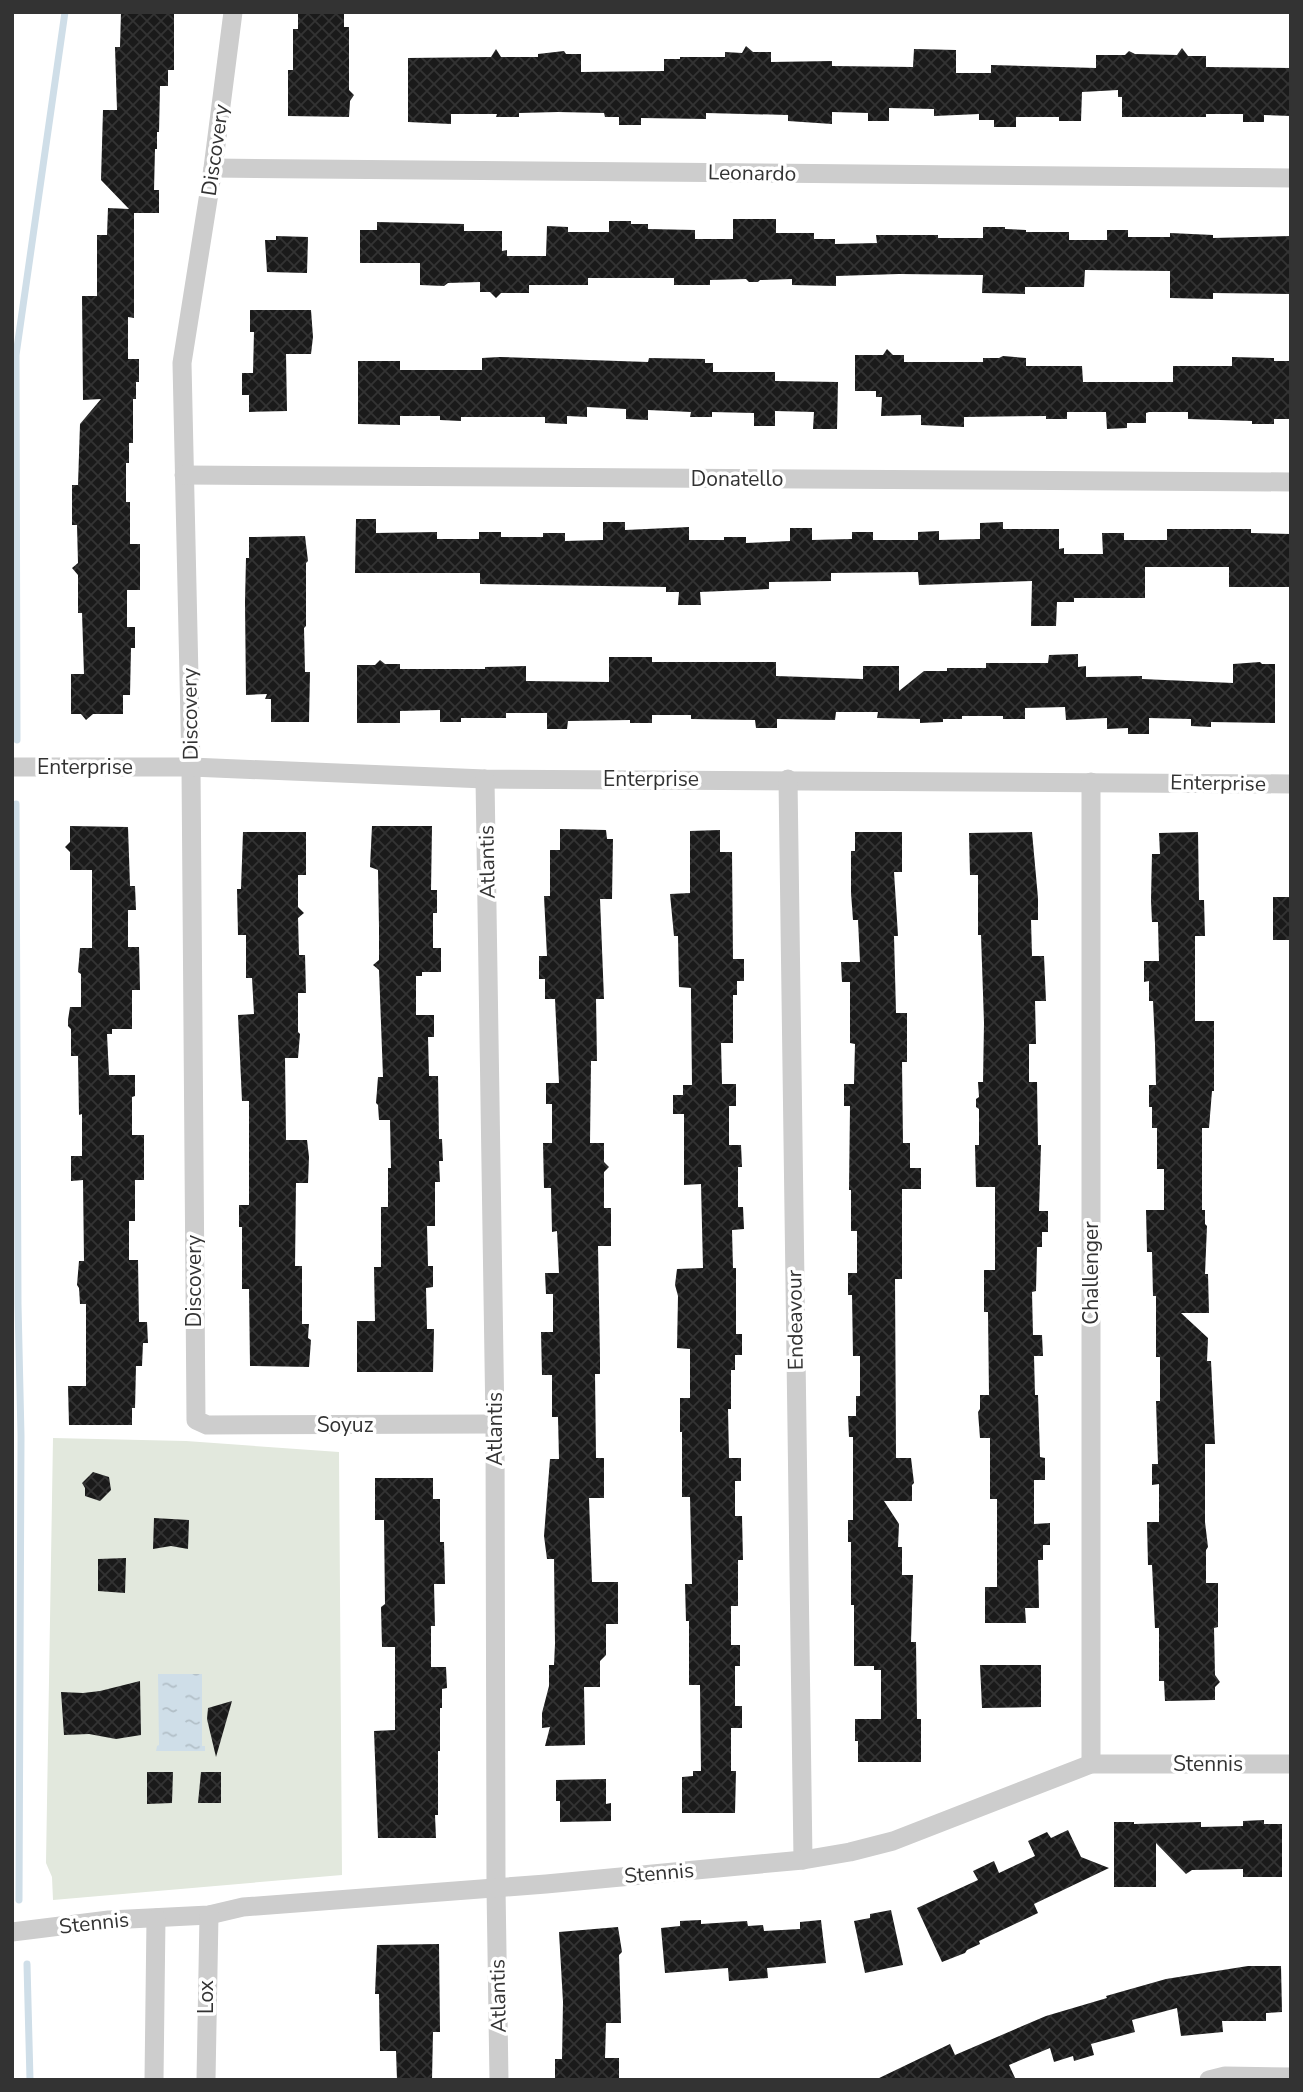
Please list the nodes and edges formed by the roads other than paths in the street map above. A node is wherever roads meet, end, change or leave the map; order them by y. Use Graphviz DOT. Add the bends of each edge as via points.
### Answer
graph roads {
  1 [pos="233,12"];
  2 [pos="214,168"];
  3 [pos="1291,178"];
  4 [pos="184,475"];
  5 [pos="1291,482"];
  6 [pos="12,767"];
  7 [pos="191,767"];
  8 [pos="485,779"];
  9 [pos="788,779"];
  10 [pos="1091,782"];
  11 [pos="1291,784"];
  12 [pos="197,1420"];
  13 [pos="495,1424"];
  14 [pos="1091,1763"];
  15 [pos="1291,1764"];
  16 [pos="803,1860"];
  17 [pos="496,1888"];
  18 [pos="209,1915"];
  19 [pos="156,1918"];
  20 [pos="12,1932"];
  21 [pos="1291,2077"];
  22 [pos="154,2080"];
  23 [pos="206,2080"];
  24 [pos="499,2080"];
  25 [pos="1209,2080"];
  1 -- 2 [label="street, Discovery"];
  2 -- 3 [label="street, Leonardo"];
  2 -- 4 [label="street, Discovery" via="183,363"];
  4 -- 5 [label="street, Donatello"];
  4 -- 7 [label="street, Discovery"];
  6 -- 7 [label="street, Enterprise"];
  7 -- 8 [label="street, Enterprise"];
  7 -- 12 [label="street, Discovery"];
  8 -- 9 [label="street, Enterprise"];
  8 -- 13 [label="street, Atlantis"];
  9 -- 10 [label="street, Enterprise"];
  9 -- 16 [label="street, Endeavour"];
  10 -- 11 [label="street, Enterprise"];
  10 -- 14 [label="street, Challenger"];
  12 -- 13 [label="street, Soyuz" via="207,1425"];
  13 -- 17 [label="street, Atlantis"];
  14 -- 15 [label="street, Stennis"];
  14 -- 16 [label="street, Stennis" via="893,1841"];
  16 -- 17 [label="street, Stennis"];
  17 -- 18 [label="street, Stennis" via="243,1907"];
  17 -- 24 [label="street, Atlantis"];
  18 -- 19 [label="street, Stennis"];
  18 -- 23 [label="street, Lox"];
  19 -- 20 [label="street, Stennis"];
  19 -- 22 [label="street"];
  21 -- 25 [label="street"];
}
